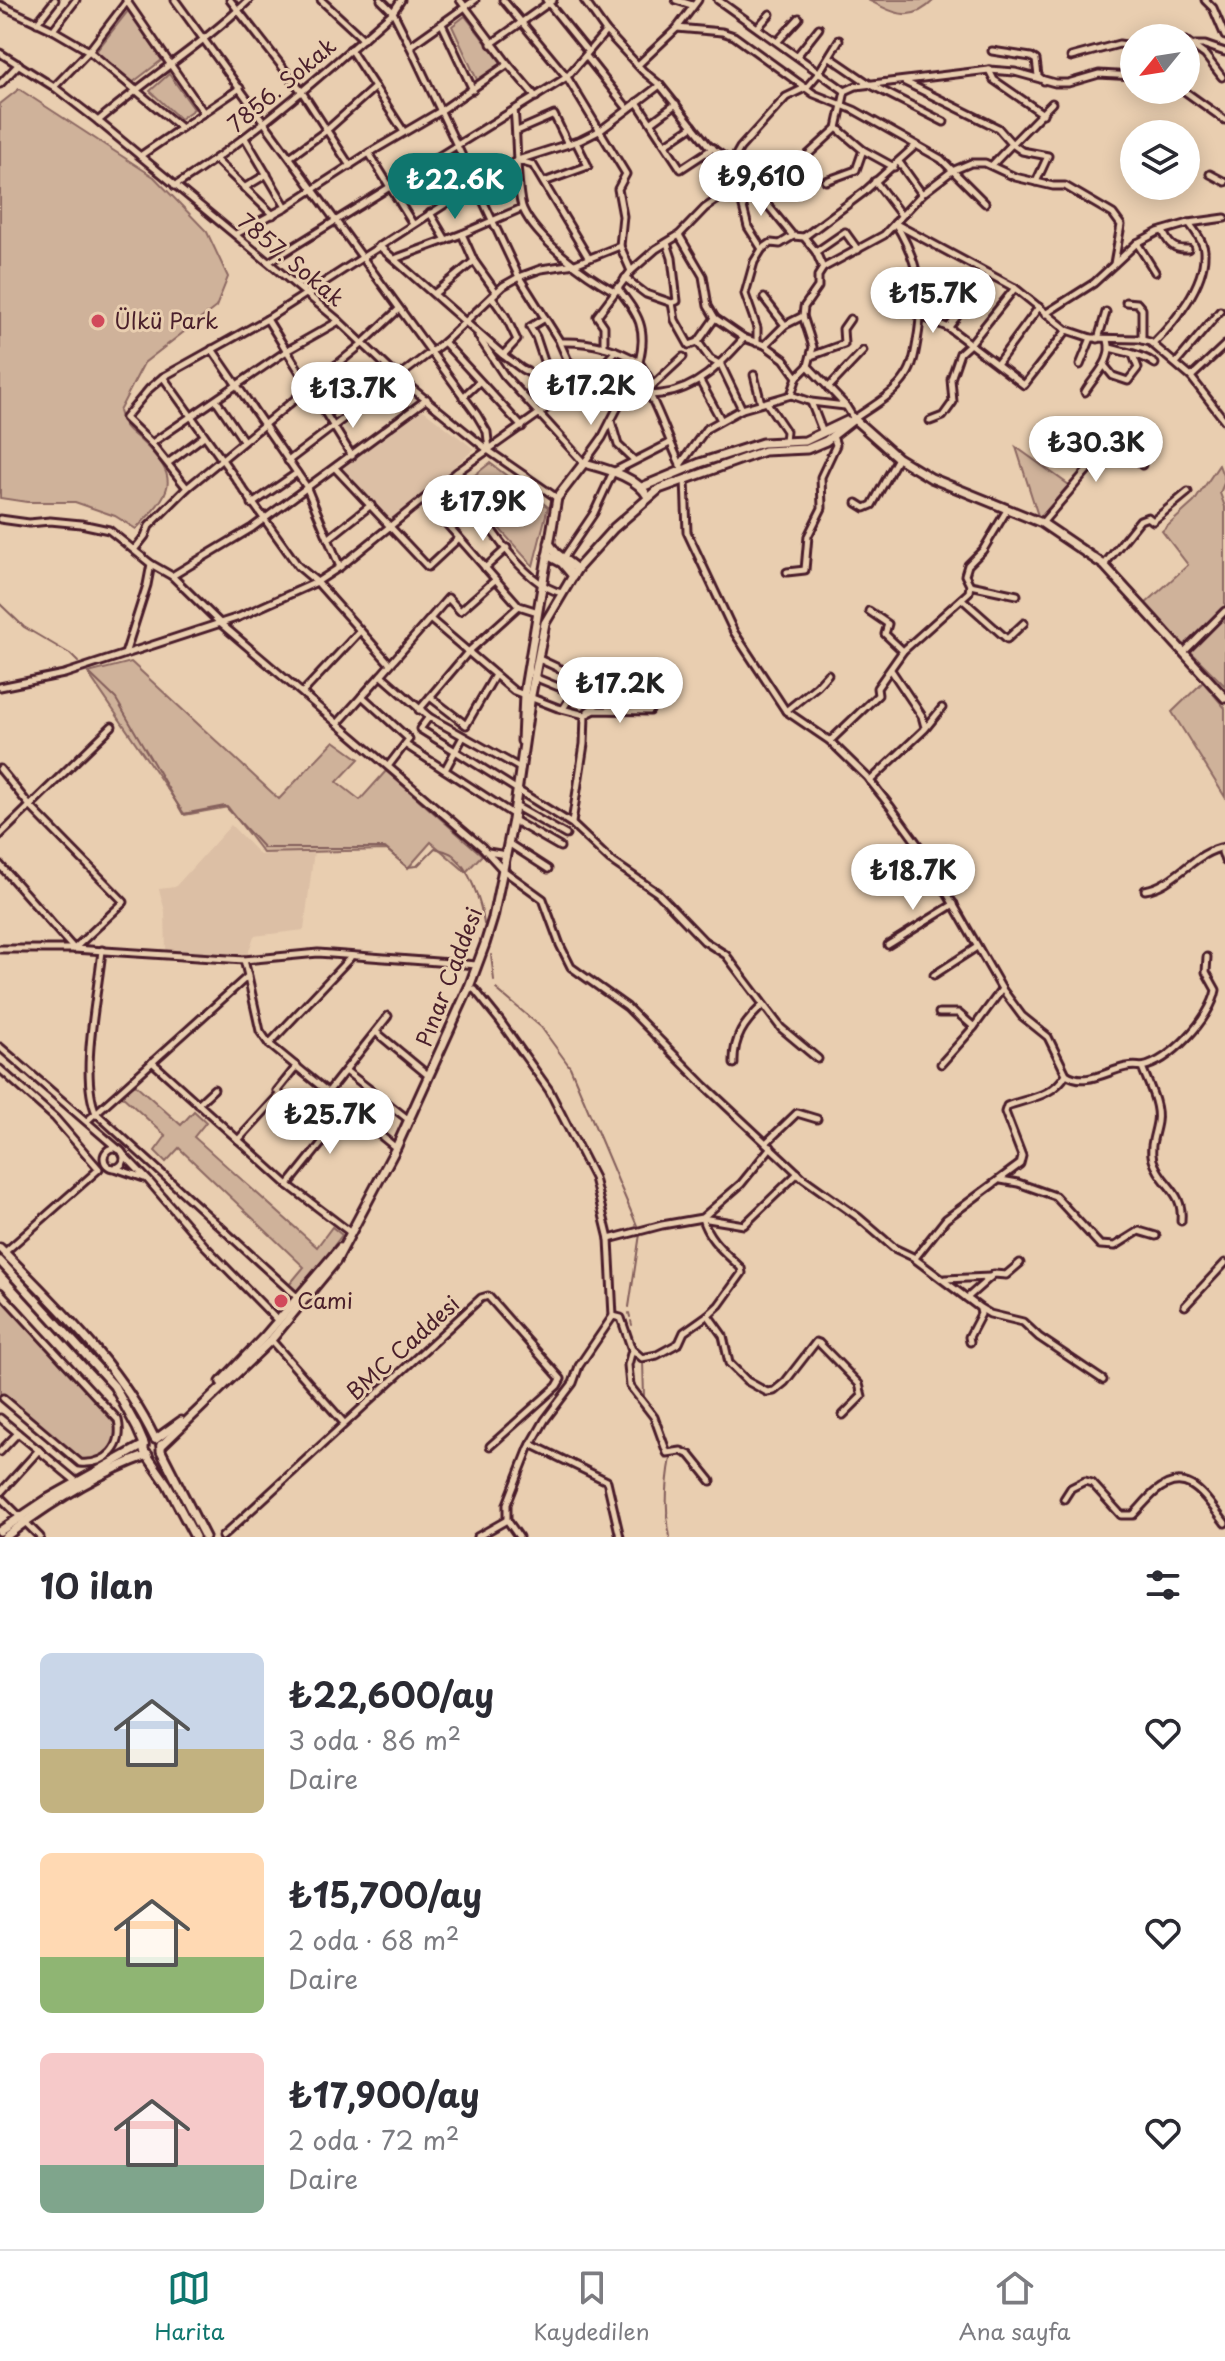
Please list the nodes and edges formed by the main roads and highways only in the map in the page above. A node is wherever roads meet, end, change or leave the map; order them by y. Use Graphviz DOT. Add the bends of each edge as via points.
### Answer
graph roads {
  1 [pos="854,419"];
  2 [pos="683,471"];
  3 [pos="642,487"];
  4 [pos="648,497"];
  5 [pos="549,543"];
  6 [pos="547,555"];
  7 [pos="575,572"];
  8 [pos="541,618"];
  9 [pos="528,694"];
  10 [pos="1225,698"];
  11 [pos="352,1234"];
  12 [pos="2,1251"];
  13 [pos="0,1261"];
  14 [pos="144,1444"];
  15 [pos="158,1444"];
  16 [pos="149,1455"];
  17 [pos="80,1485"];
  18 [pos="23,1518"];
  19 [pos="0,1531"];
  20 [pos="5,1537"];
  21 [pos="195,1537"];
  22 [pos="205,1537"];
  1 -- 2 [label="main road" via="805,441 762,443"];
  1 -- 2 [label="main road" via="807,449 764,451"];
  1 -- 10 [label="main road" via="898,458 931,478 1042,523 1104,565"];
  2 -- 3 [label="main road"];
  2 -- 4 [label="main road"];
  3 -- 4 [label="main road"];
  3 -- 5 [label="main road, Pınar Caddesi" via="584,463 557,498"];
  4 -- 7 [label="main road"];
  5 -- 6 [label="main road, Pınar Caddesi"];
  5 -- 7 [label="main road"];
  6 -- 7 [label="main road"];
  6 -- 8 [label="main road, Pınar Caddesi"];
  7 -- 8 [label="main road"];
  8 -- 9 [label="main road, Pınar Caddesi"];
  8 -- 9 [label="main road, Pınar Caddesi"];
  9 -- 11 [label="main road, Pınar Caddesi" via="506,855 478,965"];
  11 -- 15 [label="main road, Pınar Caddesi" via="278,1321"];
  11 -- 15 [label="main road, Pınar Caddesi" via="271,1340"];
  12 -- 15 [label="main road" via="106,1361"];
  13 -- 14 [label="main road" via="105,1374"];
  14 -- 15 [label="main road" via="149,1439"];
  14 -- 16 [label="main road"];
  14 -- 17 [label="main road"];
  15 -- 16 [label="main road" via="156,1455"];
  15 -- 22 [label="main road"];
  16 -- 17 [label="main road"];
  16 -- 21 [label="main road"];
  17 -- 18 [label="main road"];
  18 -- 19 [label="main road"];
  18 -- 20 [label="main road"];
}
